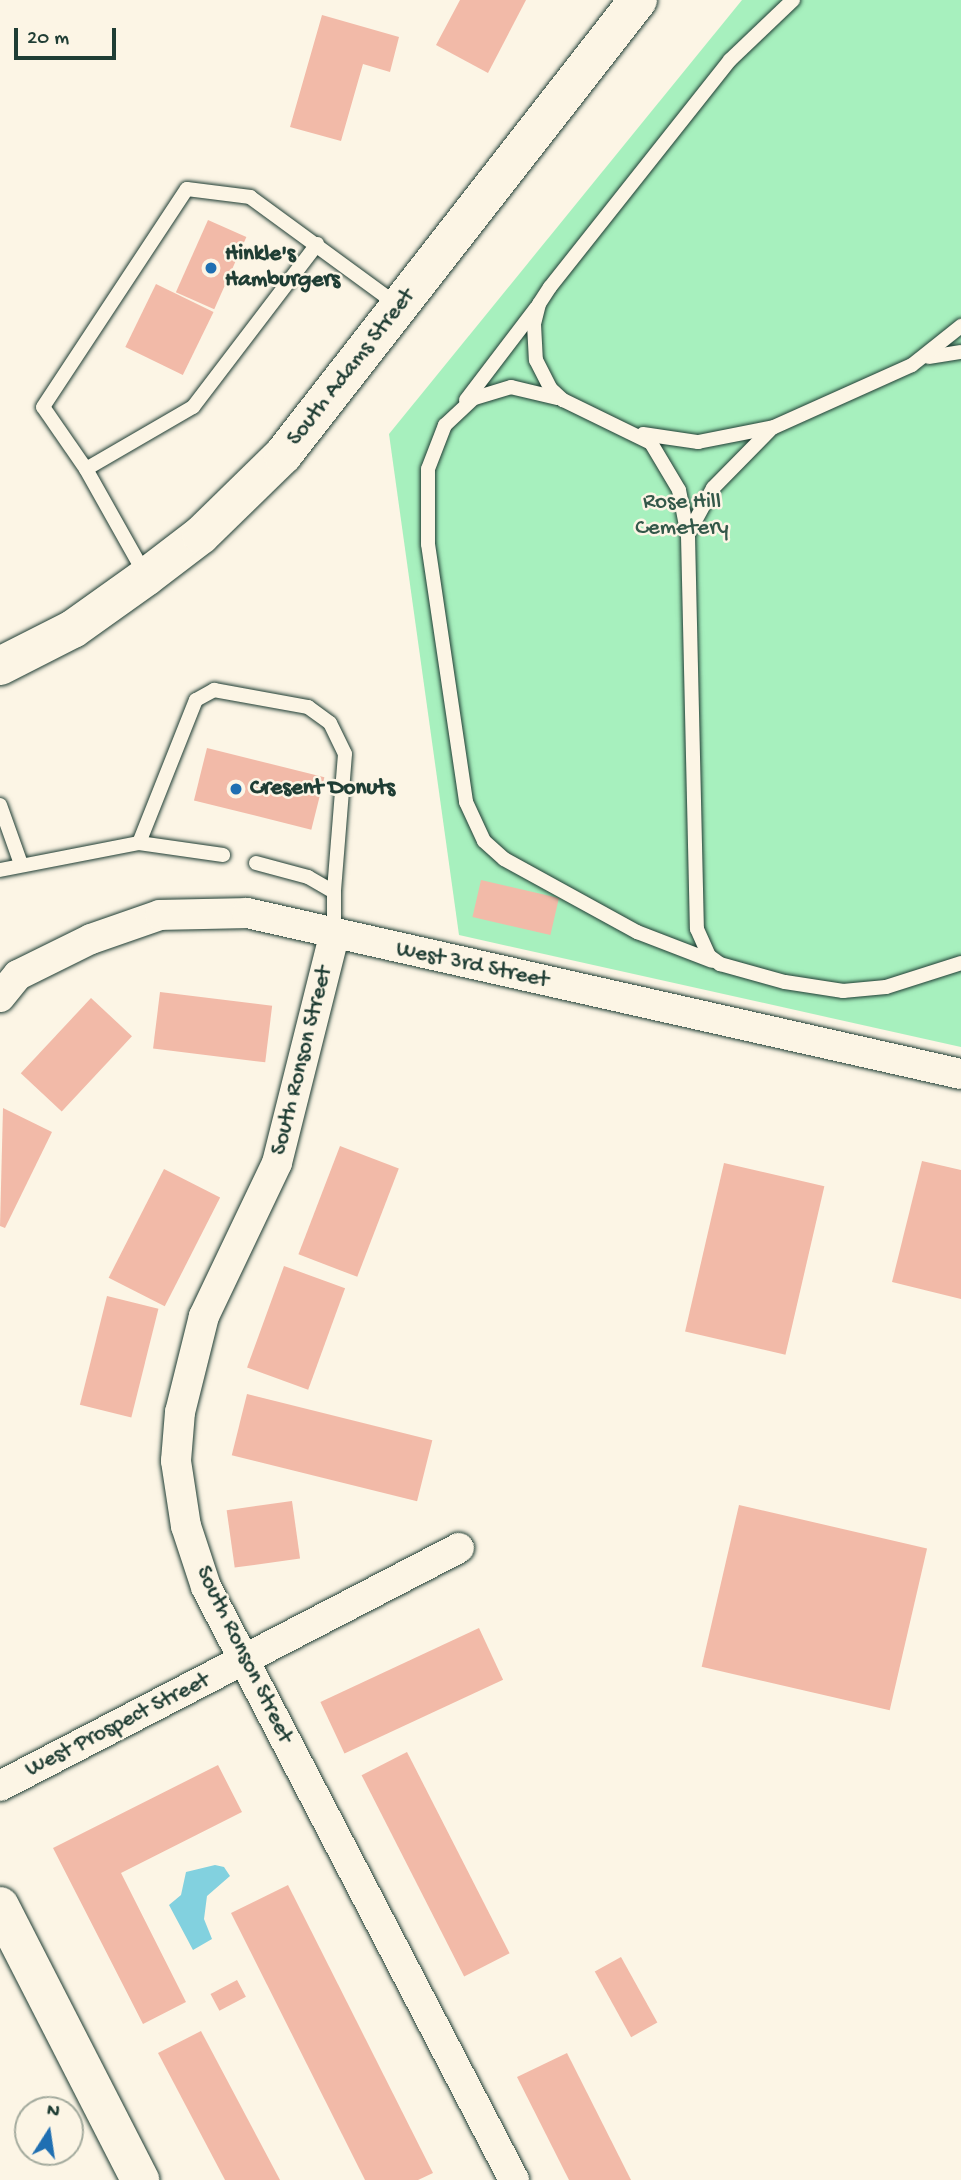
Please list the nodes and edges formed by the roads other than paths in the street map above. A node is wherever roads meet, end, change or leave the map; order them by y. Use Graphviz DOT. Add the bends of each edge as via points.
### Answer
graph roads {
  1 [pos="638,0"];
  2 [pos="793,0"];
  3 [pos="317,244"];
  4 [pos="539,304"];
  5 [pos="400,307"];
  6 [pos="961,326"];
  7 [pos="961,352"];
  8 [pos="912,365"];
  9 [pos="563,400"];
  10 [pos="463,405"];
  11 [pos="774,427"];
  12 [pos="639,433"];
  13 [pos="86,469"];
  14 [pos="688,536"];
  15 [pos="146,577"];
  16 [pos="0,666"];
  17 [pos="0,805"];
  18 [pos="139,843"];
  19 [pos="223,855"];
  20 [pos="256,863"];
  21 [pos="21,864"];
  22 [pos="0,870"];
  23 [pos="334,892"];
  24 [pos="334,936"];
  25 [pos="961,962"];
  26 [pos="720,964"];
  27 [pos="0,997"];
  28 [pos="961,1074"];
  29 [pos="459,1548"];
  30 [pos="242,1662"];
  31 [pos="0,1786"];
  32 [pos="0,1906"];
  33 [pos="140,2180"];
  34 [pos="514,2180"];
  1 -- 5 [label="main road, South Adams Street"];
  2 -- 4 [label="lane" via="760,26 730,60"];
  3 -- 5 [label="lane"];
  3 -- 13 [label="lane" via="192,407"];
  3 -- 13 [label="lane" via="250,197 187,190 43,407"];
  4 -- 9 [label="lane" via="534,324 536,360 550,388"];
  4 -- 10 [label="lane"];
  5 -- 15 [label="main road, South Adams Street" via="284,455 201,534"];
  6 -- 8 [label="lane"];
  7 -- 8 [label="lane"];
  8 -- 11 [label="lane"];
  9 -- 10 [label="lane" via="511,387 485,393"];
  9 -- 12 [label="lane"];
  10 -- 26 [label="lane" via="445,425 432,453 425,502 470,816 492,851 504,859 637,932"];
  11 -- 12 [label="lane" via="698,442"];
  11 -- 14 [label="lane" via="713,488"];
  12 -- 14 [label="lane" via="662,455 672,473"];
  13 -- 15 [label="lane"];
  14 -- 26 [label="lane" via="697,929 709,956"];
  15 -- 16 [label="main road, South Adams Street" via="73,629"];
  17 -- 21 [label="lane"];
  18 -- 19 [label="lane"];
  18 -- 21 [label="lane"];
  18 -- 23 [label="lane" via="196,700 214,690 308,707 330,723 345,754"];
  20 -- 23 [label="lane" via="308,877"];
  21 -- 22 [label="lane"];
  23 -- 24 [label="lane"];
  24 -- 27 [label="street, West 3rd Street" via="247,913 160,915 91,939 18,975"];
  24 -- 28 [label="street, West 3rd Street"];
  24 -- 30 [label="street, South Ronson Street" via="277,1163 204,1316 180,1412 176,1461 186,1526 206,1587"];
  25 -- 26 [label="lane" via="915,980 855,991 785,982"];
  29 -- 30 [label="street, West Prospect Street"];
  30 -- 31 [label="street, West Prospect Street"];
  30 -- 34 [label="street, South Ronson Street"];
  32 -- 33 [label="main road"];
}
